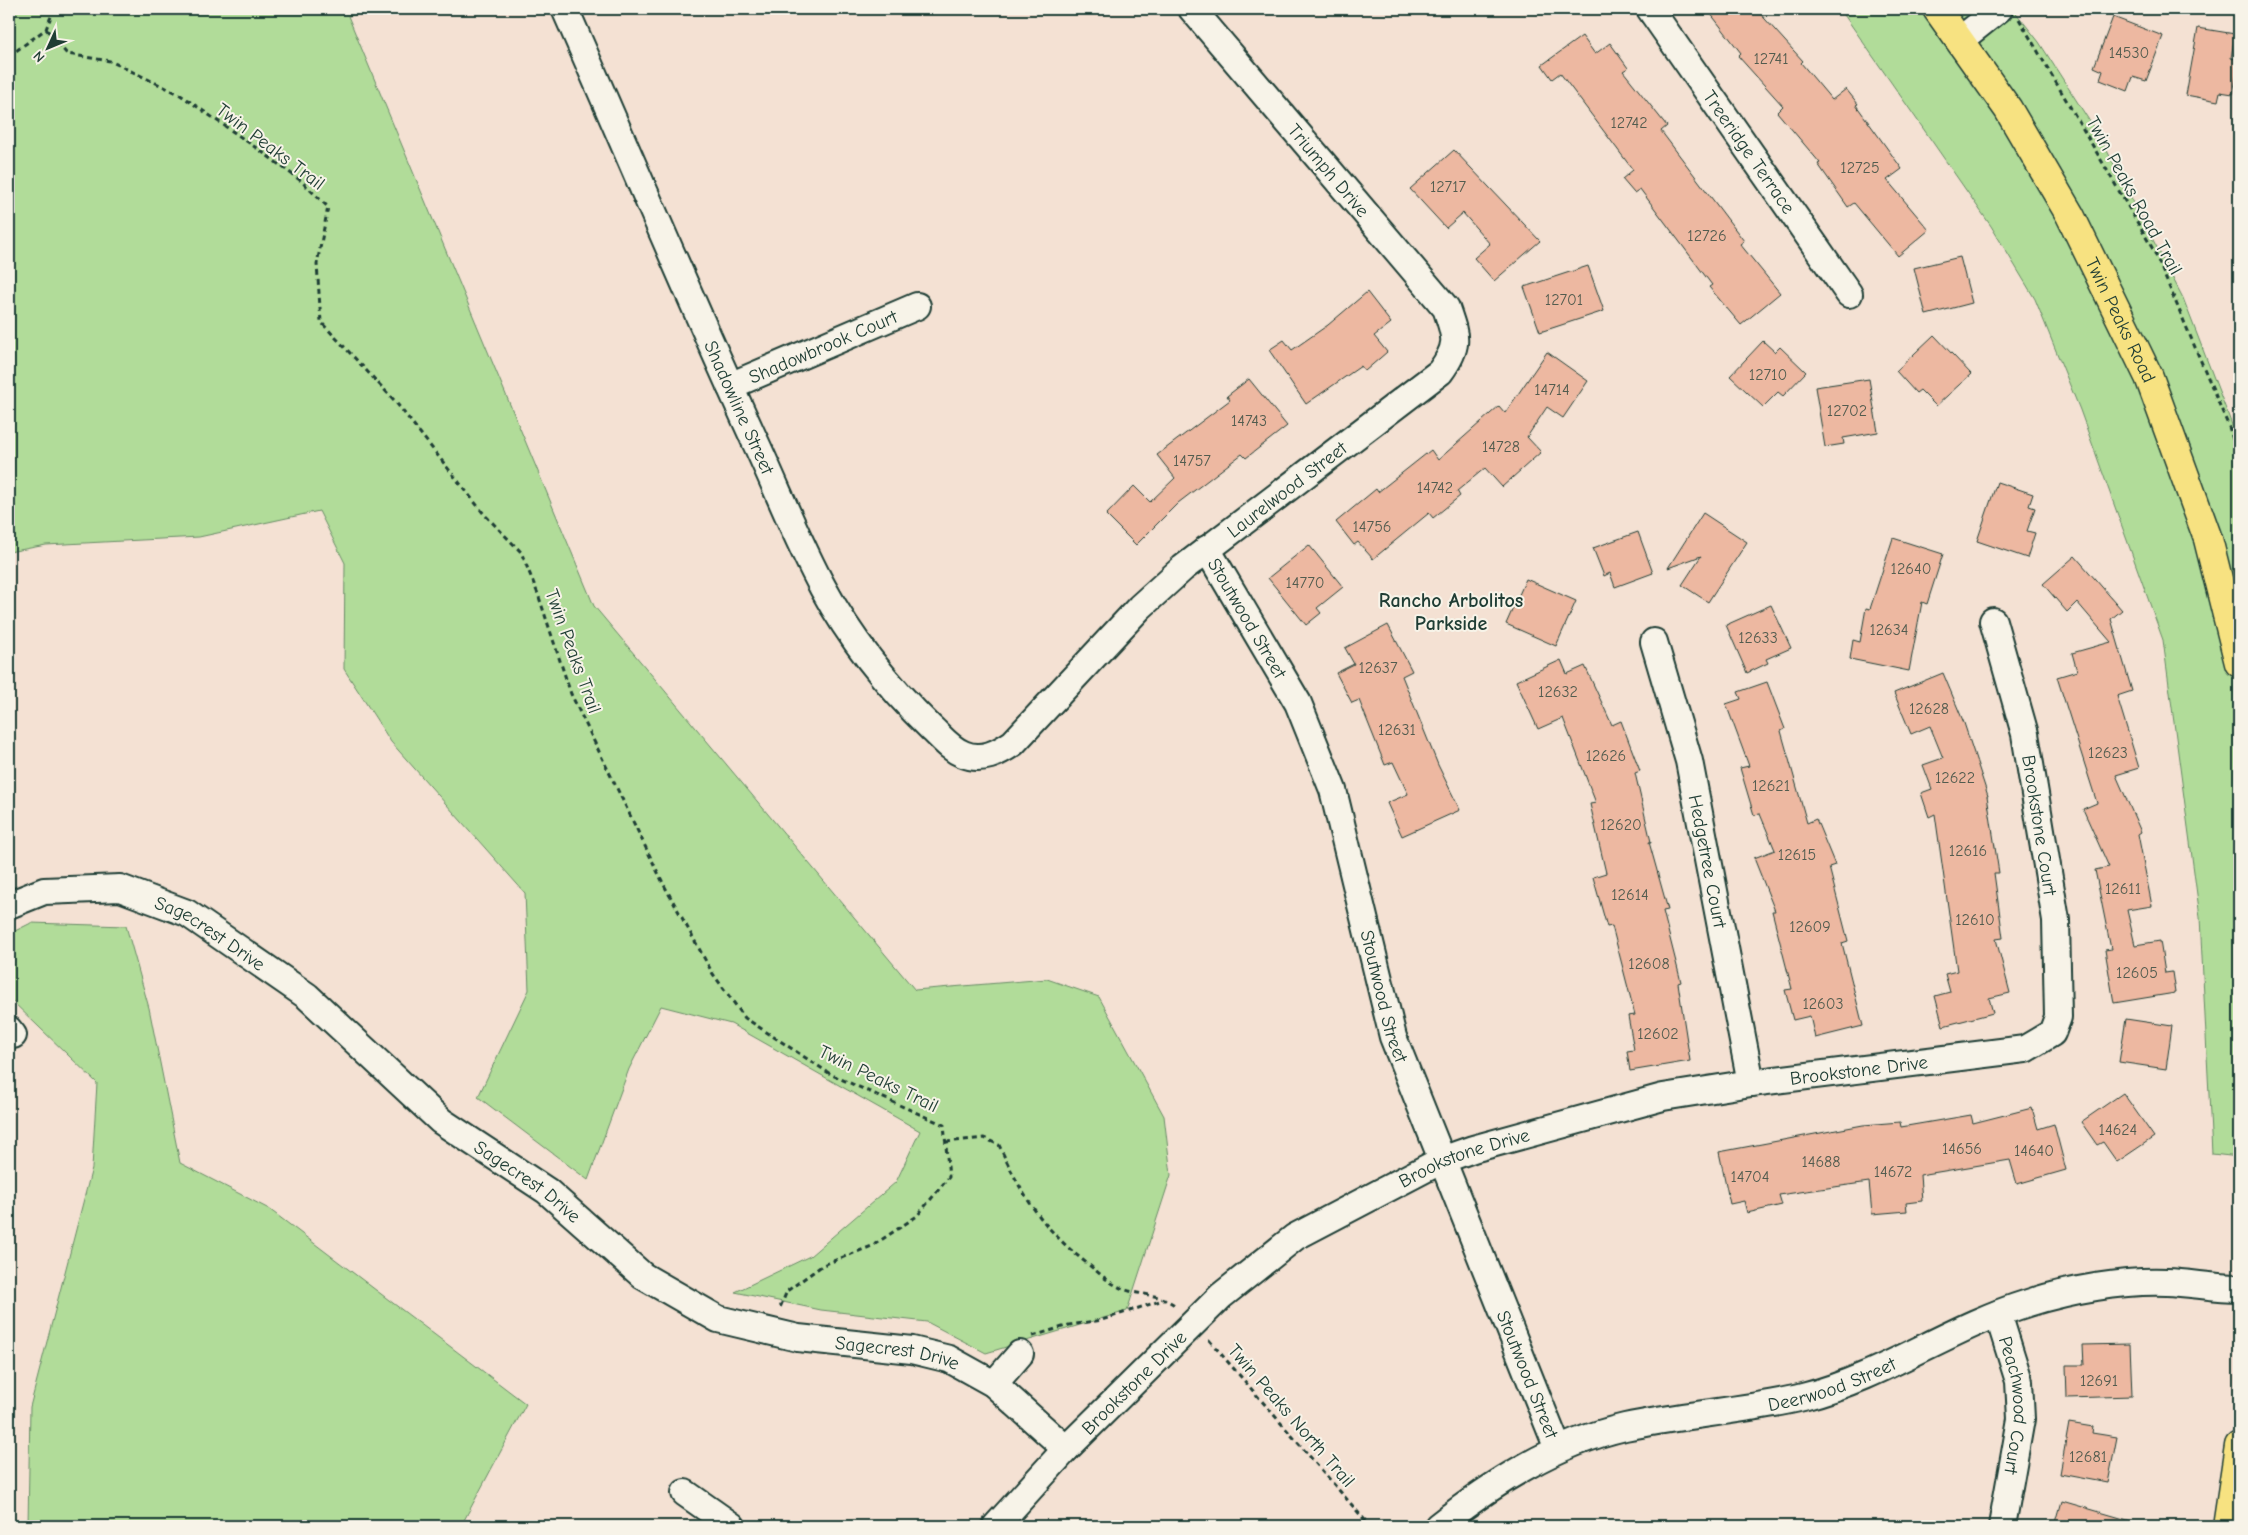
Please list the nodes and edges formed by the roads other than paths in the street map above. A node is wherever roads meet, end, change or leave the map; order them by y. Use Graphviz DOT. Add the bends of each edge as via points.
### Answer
graph roads {
  1 [pos="565,9"];
  2 [pos="1192,9"];
  3 [pos="1650,9"];
  4 [pos="1937,9"];
  5 [pos="2008,12"];
  6 [pos="1960,40"];
  7 [pos="1849,294"];
  8 [pos="916,306"];
  9 [pos="1456,337"];
  10 [pos="730,386"];
  11 [pos="1207,549"];
  12 [pos="1993,621"];
  13 [pos="1654,642"];
  14 [pos="2239,663"];
  15 [pos="980,758"];
  16 [pos="9,905"];
  17 [pos="2052,1033"];
  18 [pos="1751,1082"];
  19 [pos="1442,1160"];
  20 [pos="2239,1289"];
  21 [pos="1998,1314"];
  22 [pos="1020,1354"];
  23 [pos="994,1384"];
  24 [pos="2239,1446"];
  25 [pos="1066,1449"];
  26 [pos="1558,1449"];
  27 [pos="686,1493"];
  28 [pos="732,1526"];
  29 [pos="996,1526"];
  30 [pos="1438,1526"];
  31 [pos="2002,1526"];
  32 [pos="2227,1526"];
  1 -- 10 [label="street, Shadowline Street"];
  2 -- 9 [label="street, Triumph Drive" via="1446,308"];
  3 -- 7 [label="street, Treeridge Terrace"];
  4 -- 6 [label="main road, Twin Peaks Road"];
  5 -- 6 [label="street"];
  6 -- 14 [label="main road, Twin Peaks Road" via="2008,109 2070,215 2149,377 2208,539"];
  8 -- 10 [label="street, Shadowbrook Court"];
  9 -- 11 [label="street, Laurelwood Street" via="1449,359 1440,372"];
  10 -- 15 [label="street, Shadowline Street" via="823,588 852,634 884,677 931,728 953,748"];
  11 -- 15 [label="street, Laurelwood Street" via="1140,608 1014,742 997,753"];
  11 -- 19 [label="street, Stoutwood Street" via="1298,703 1333,790 1393,1037"];
  12 -- 17 [label="street, Brookstone Court" via="2025,734 2056,920 2058,1017"];
  13 -- 18 [label="street, Hedgetree Court" via="1689,761"];
  16 -- 23 [label="street, Sagecrest Drive" via="44,891 120,888 187,913 307,996 441,1121 547,1192 643,1276 718,1319 798,1338 912,1350 949,1359"];
  17 -- 18 [label="street, Brookstone Drive" via="2025,1049"];
  18 -- 19 [label="street, Brookstone Drive" via="1663,1097"];
  19 -- 25 [label="street, Brookstone Drive" via="1295,1237 1221,1296"];
  19 -- 26 [label="street, Stoutwood Street"];
  20 -- 21 [label="street, Deerwood Street" via="2165,1282 2123,1285 2057,1295"];
  21 -- 26 [label="street, Deerwood Street" via="1835,1387 1802,1397 1625,1427"];
  21 -- 31 [label="street, Peachwood Court" via="2019,1381 2021,1419"];
  22 -- 23 [label="street"];
  23 -- 25 [label="street, Sagecrest Drive"];
  24 -- 32 [label="main road"];
  25 -- 29 [label="street, Brookstone Drive"];
  26 -- 30 [label="street, Deerwood Street" via="1477,1495"];
  27 -- 28 [label="street"];
}
